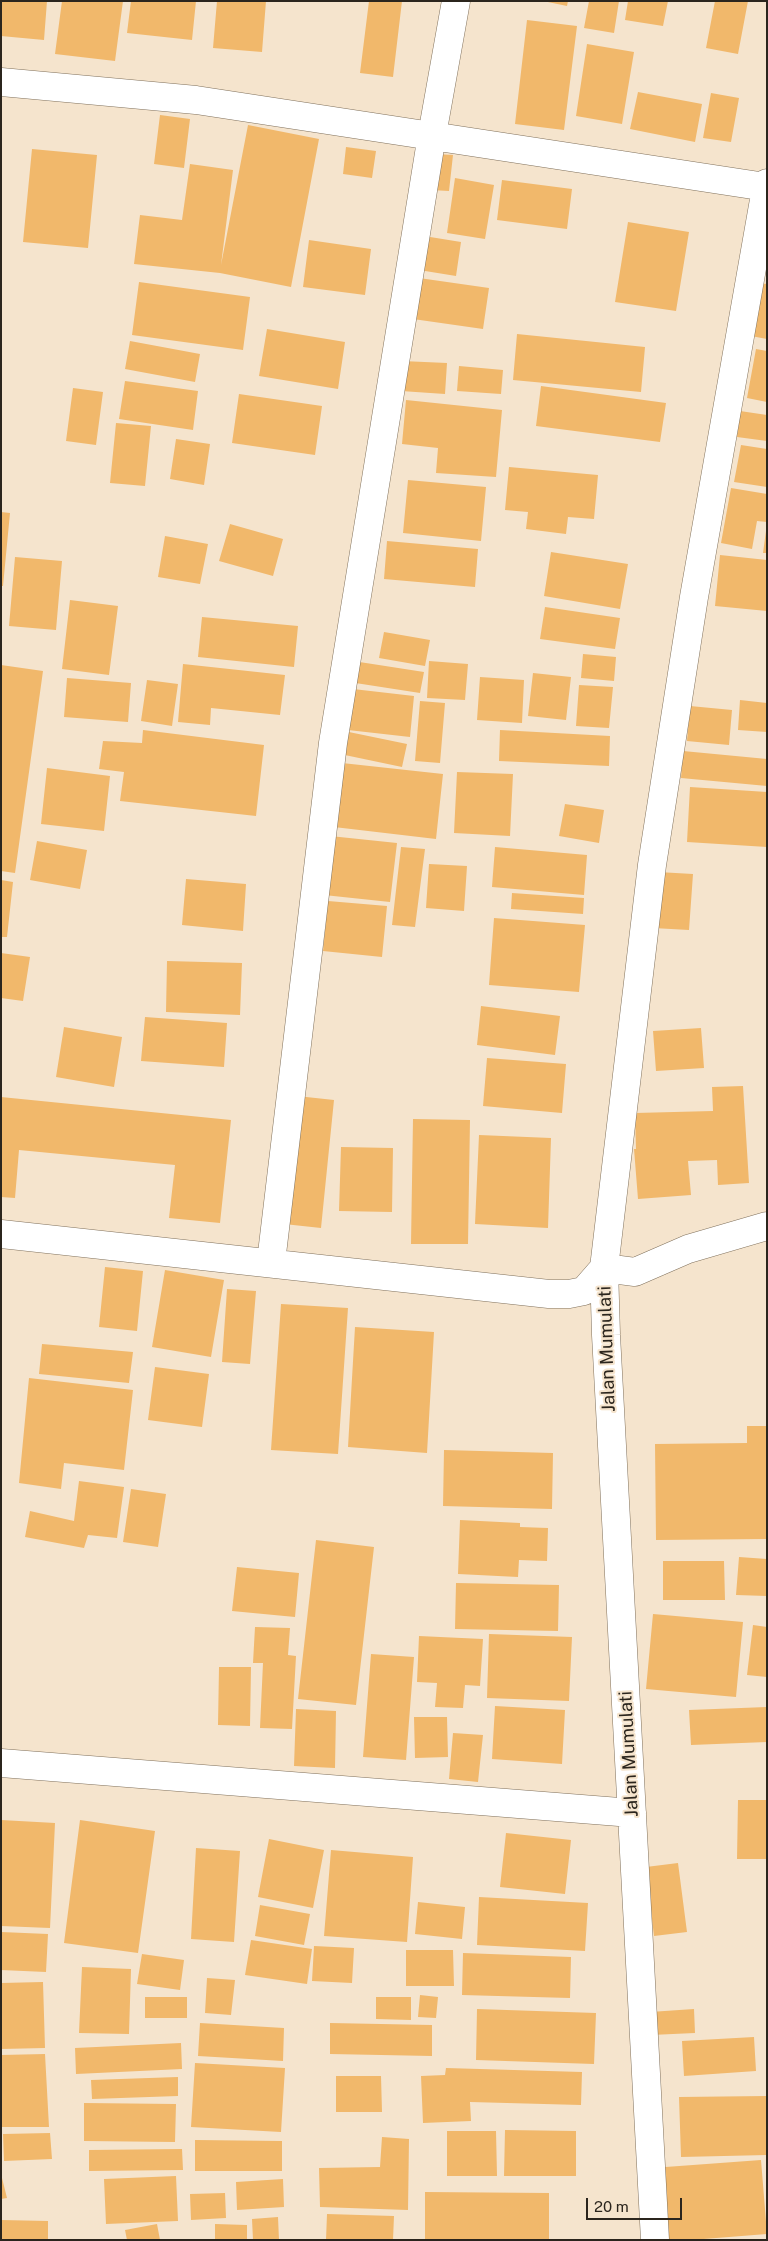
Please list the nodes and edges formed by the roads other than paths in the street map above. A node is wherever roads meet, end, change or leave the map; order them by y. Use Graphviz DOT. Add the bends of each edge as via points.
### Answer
graph roads {
  1 [pos="456,1"];
  2 [pos="1,82"];
  3 [pos="432,134"];
  4 [pos="766,185"];
  5 [pos="767,1226"];
  6 [pos="1,1234"];
  7 [pos="271,1262"];
  8 [pos="604,1268"];
  9 [pos="1,1763"];
  10 [pos="632,1813"];
  11 [pos="655,2240"];
  1 -- 3 [label="street"];
  2 -- 3 [label="street" via="196,100"];
  3 -- 4 [label="street"];
  3 -- 7 [label="street" via="333,743"];
  4 -- 8 [label="street, Jalan Mumulati" via="694,597 652,865"];
  5 -- 8 [label="street" via="688,1250 635,1272"];
  6 -- 7 [label="street"];
  7 -- 8 [label="street" via="569,1294 584,1291"];
  8 -- 10 [label="street, Jalan Mumulati"];
  9 -- 10 [label="street"];
  10 -- 11 [label="street, Jalan Mumulati"];
}
